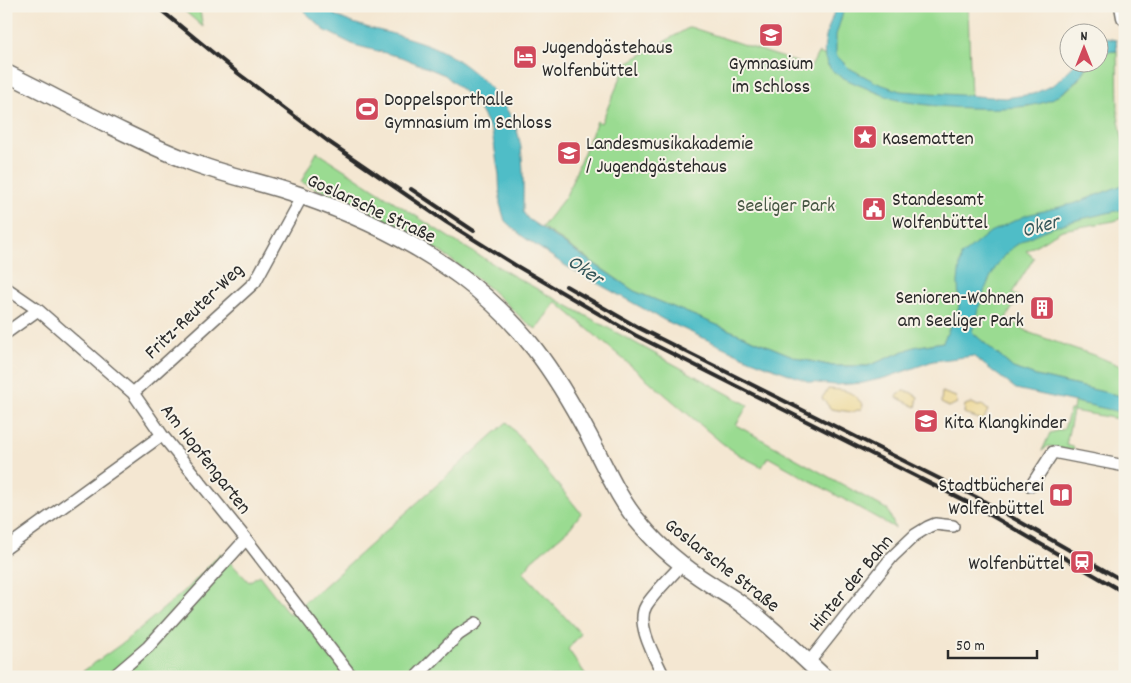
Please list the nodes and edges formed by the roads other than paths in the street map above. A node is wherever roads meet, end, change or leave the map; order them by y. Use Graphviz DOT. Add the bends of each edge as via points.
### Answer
graph roads {
  1 [pos="1124,6"];
  2 [pos="1125,17"];
  3 [pos="6,73"];
  4 [pos="302,196"];
  5 [pos="6,288"];
  6 [pos="38,310"];
  7 [pos="6,333"];
  8 [pos="132,393"];
  9 [pos="162,435"];
  10 [pos="1125,466"];
  11 [pos="1031,486"];
  12 [pos="953,526"];
  13 [pos="246,539"];
  14 [pos="6,548"];
  15 [pos="682,564"];
  16 [pos="476,623"];
  17 [pos="809,662"];
  18 [pos="113,677"];
  19 [pos="352,677"];
  20 [pos="416,677"];
  21 [pos="664,677"];
  22 [pos="824,677"];
  1 -- 2 [label="main road"];
  3 -- 4 [label="main road, Goslarsche Straße" via="193,162"];
  4 -- 8 [label="street, Fritz-Reuter-Weg" via="255,282"];
  4 -- 15 [label="main road, Goslarsche Straße" via="374,226 434,259 515,324 569,399 637,520 661,547"];
  5 -- 6 [label="street, Am Hopfengarten"];
  6 -- 7 [label="street"];
  6 -- 8 [label="street, Am Hopfengarten"];
  8 -- 9 [label="street, Am Hopfengarten"];
  9 -- 13 [label="street, Am Hopfengarten"];
  9 -- 14 [label="street"];
  10 -- 11 [label="street" via="1053,452"];
  12 -- 17 [label="street, Hinter der Bahn" via="928,526 892,557"];
  13 -- 18 [label="street" via="148,647"];
  13 -- 19 [label="street, Am Hopfengarten"];
  15 -- 17 [label="main road, Goslarsche Straße" via="744,605"];
  15 -- 21 [label="street" via="645,607 642,619"];
  16 -- 20 [label="street" via="458,635"];
  17 -- 22 [label="main road, Goslarsche Straße"];
}
